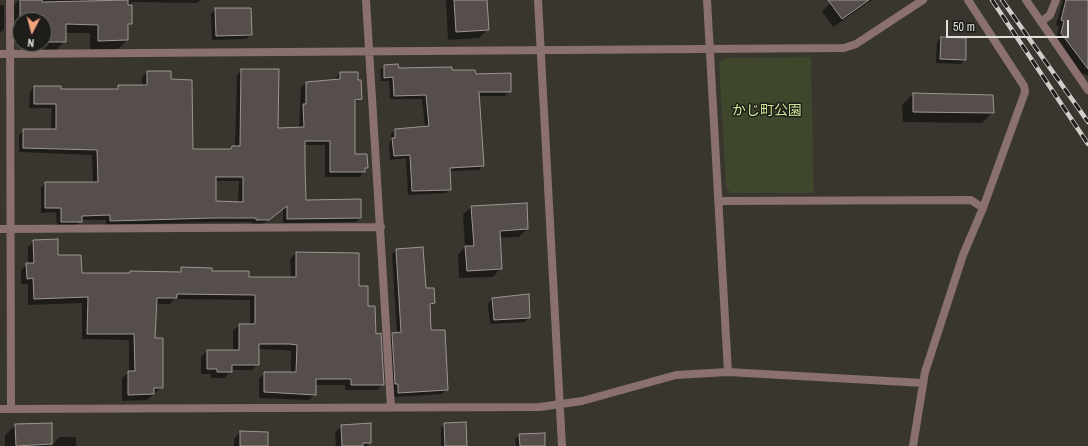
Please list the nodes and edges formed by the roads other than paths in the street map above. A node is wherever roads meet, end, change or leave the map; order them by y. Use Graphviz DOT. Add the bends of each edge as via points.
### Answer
graph roads {
  1 [pos="10,0"];
  2 [pos="366,0"];
  3 [pos="538,0"];
  4 [pos="707,0"];
  5 [pos="923,0"];
  6 [pos="968,0"];
  7 [pos="1026,0"];
  8 [pos="1056,0"];
  9 [pos="1041,22"];
  10 [pos="541,49"];
  11 [pos="710,49"];
  12 [pos="369,51"];
  13 [pos="0,54"];
  14 [pos="9,54"];
  15 [pos="1088,90"];
  16 [pos="720,201"];
  17 [pos="983,208"];
  18 [pos="381,227"];
  19 [pos="0,229"];
  20 [pos="12,229"];
  21 [pos="728,372"];
  22 [pos="923,383"];
  23 [pos="560,404"];
  24 [pos="391,408"];
  25 [pos="0,409"];
  26 [pos="11,409"];
  27 [pos="562,446"];
  28 [pos="913,446"];
  1 -- 14 [label="street"];
  2 -- 12 [label="street"];
  3 -- 10 [label="street"];
  4 -- 11 [label="street"];
  5 -- 11 [label="street" via="856,44 844,48"];
  6 -- 17 [label="street" via="1024,86 1025,92"];
  7 -- 9 [label="street"];
  8 -- 9 [label="street" via="1050,15"];
  9 -- 15 [label="street"];
  10 -- 11 [label="street"];
  10 -- 12 [label="street"];
  10 -- 23 [label="street"];
  11 -- 16 [label="street"];
  12 -- 14 [label="street"];
  12 -- 18 [label="street"];
  13 -- 14 [label="street"];
  14 -- 20 [label="street"];
  16 -- 17 [label="street" via="971,200"];
  16 -- 21 [label="street"];
  17 -- 22 [label="street" via="963,256"];
  18 -- 20 [label="street"];
  18 -- 24 [label="street"];
  19 -- 20 [label="street"];
  20 -- 26 [label="street"];
  21 -- 22 [label="street"];
  21 -- 23 [label="street" via="676,375 582,401"];
  22 -- 28 [label="street"];
  23 -- 24 [label="street" via="540,407"];
  23 -- 27 [label="street"];
  24 -- 26 [label="street"];
  25 -- 26 [label="street"];
}
